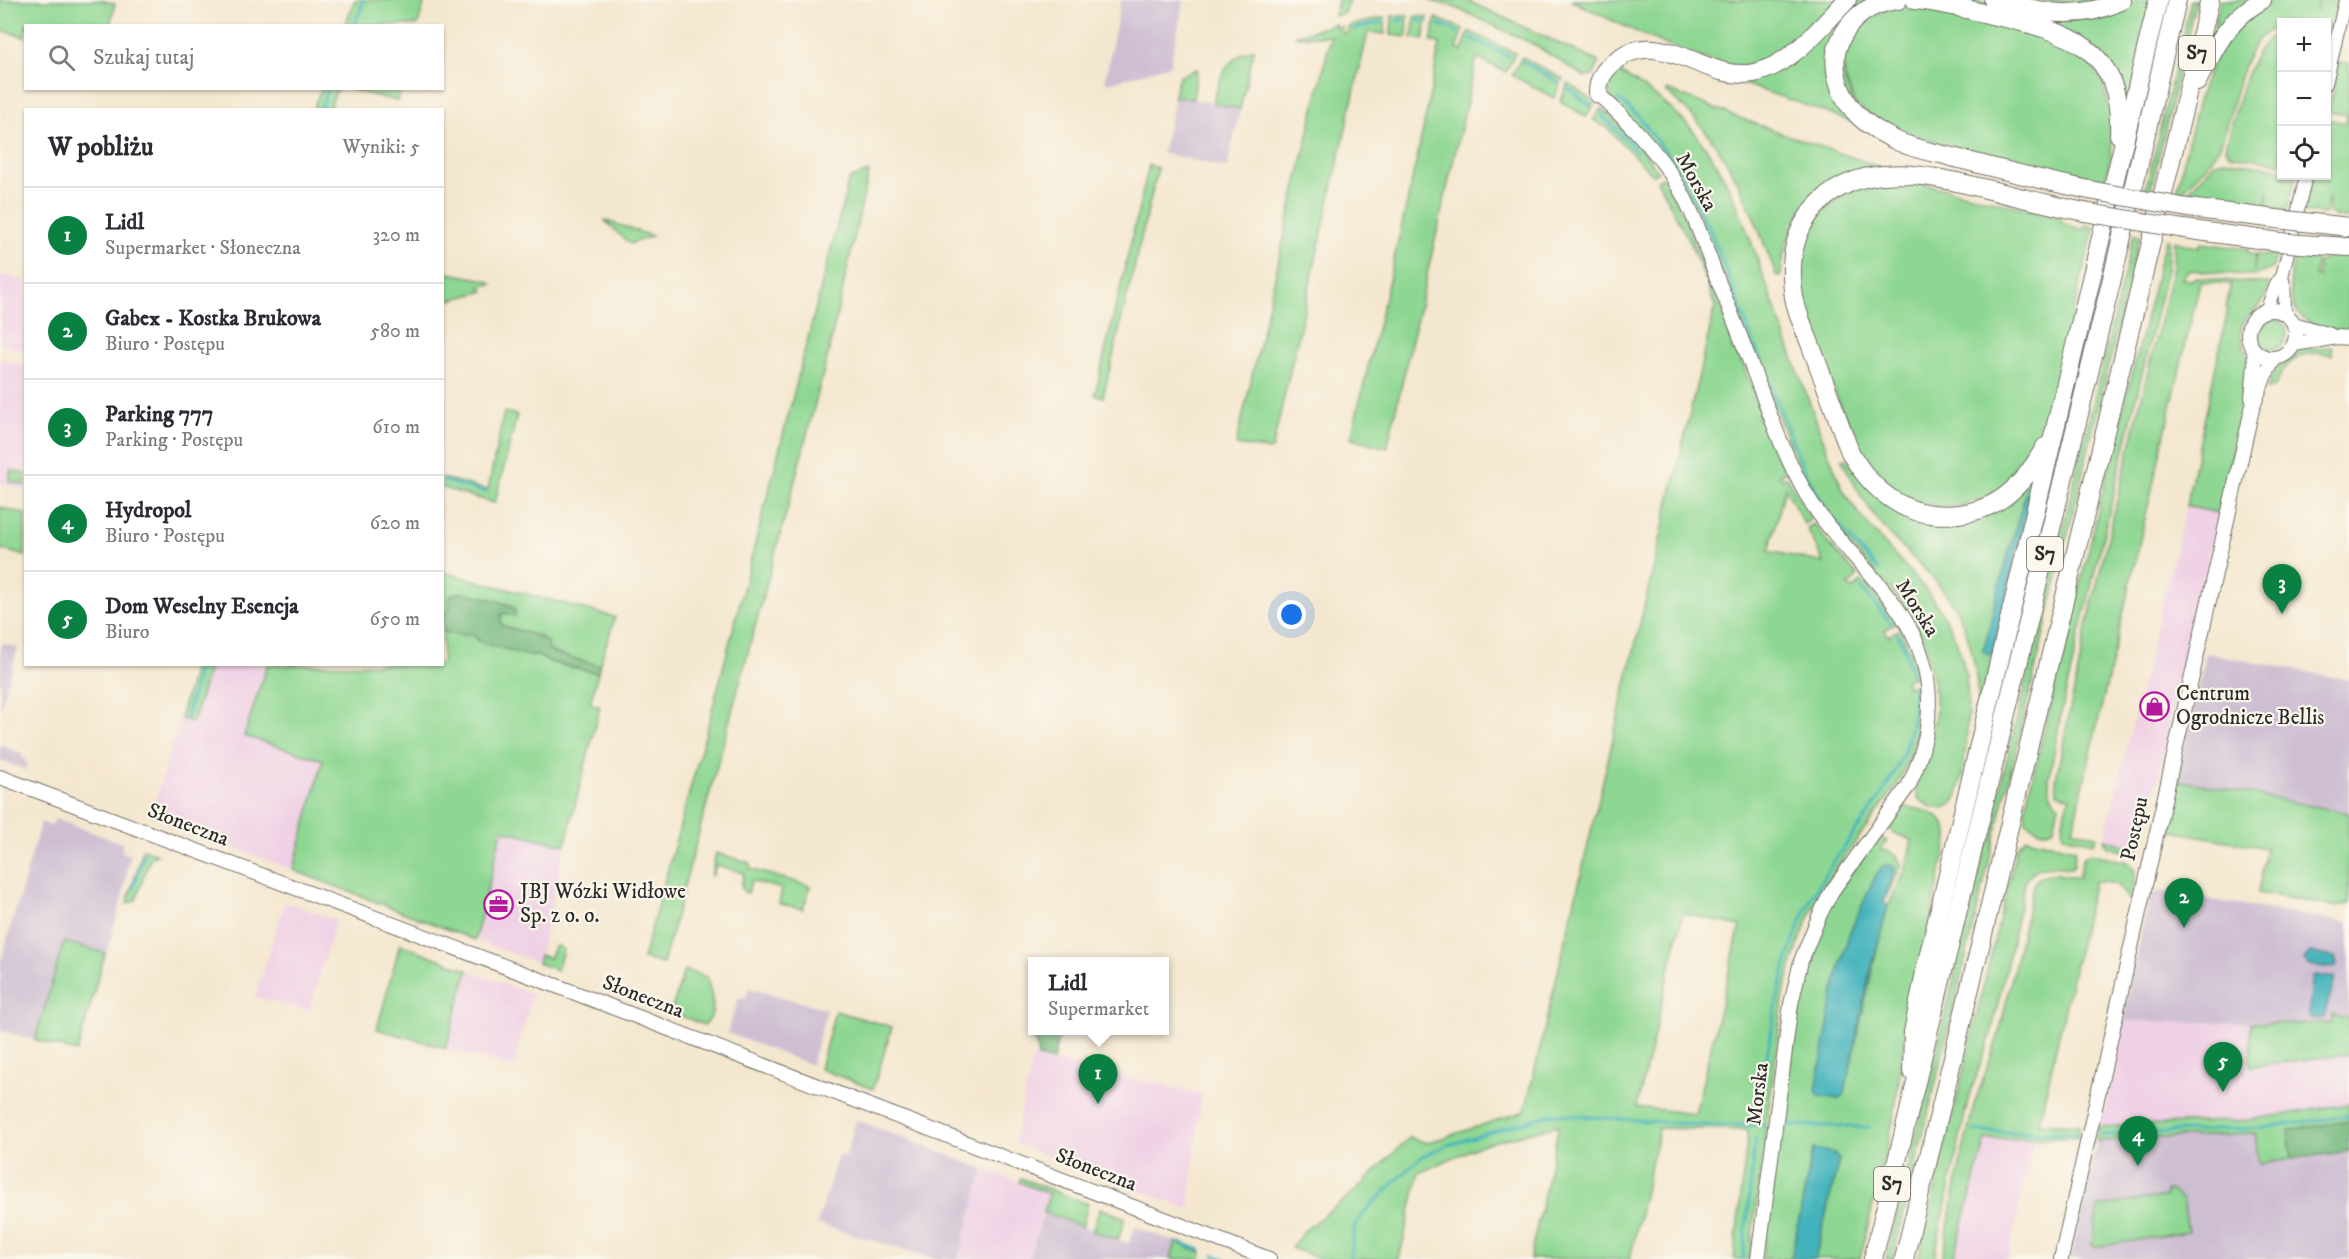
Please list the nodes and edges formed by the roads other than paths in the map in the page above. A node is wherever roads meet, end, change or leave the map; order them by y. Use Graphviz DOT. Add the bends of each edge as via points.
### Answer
graph roads {
  1 [pos="1847,0"];
  2 [pos="1898,0"];
  3 [pos="1915,0"];
  4 [pos="1993,0"];
  5 [pos="2122,0"];
  6 [pos="2158,0"];
  7 [pos="2177,0"];
  8 [pos="2210,0"];
  9 [pos="2262,0"];
  10 [pos="2345,0"];
  11 [pos="2329,72"];
  12 [pos="1598,94"];
  13 [pos="2185,105"];
  14 [pos="2118,170"];
  15 [pos="2305,180"];
  16 [pos="2349,227"];
  17 [pos="2349,247"];
  18 [pos="2282,277"];
  19 [pos="2266,311"];
  20 [pos="2290,320"];
  21 [pos="2343,337"];
  22 [pos="2294,344"];
  23 [pos="2254,350"];
  24 [pos="2275,358"];
  25 [pos="2252,409"];
  26 [pos="2054,430"];
  27 [pos="0,777"];
  28 [pos="1911,1109"];
  29 [pos="1269,1259"];
  30 [pos="1758,1259"];
  31 [pos="1873,1259"];
  32 [pos="1904,1259"];
  33 [pos="2061,1259"];
  1 -- 12 [label="highway" via="1797,50 1764,70 1738,75 1670,51 1636,50 1606,68"];
  2 -- 16 [label="highway, bridge" via="1860,13 1847,26 1835,61 1837,79 1854,111 1897,141 2089,190 2188,208"];
  3 -- 14 [label="highway" via="2056,30 2089,50 2110,79 2117,100"];
  4 -- 5 [label="highway" via="2071,14 2102,9"];
  6 -- 14 [label="highway"];
  7 -- 28 [label="highway, S7"];
  8 -- 13 [label="highway, S7"];
  9 -- 13 [label="highway" via="2244,11 2222,35"];
  10 -- 11 [label="street"];
  12 -- 30 [label="main road, Morska" via="1658,155 1679,186 1793,470 1831,532 1902,615 1916,639 1928,680 1928,729 1918,766 1909,785 1832,891 1801,961 1791,1004"];
  13 -- 32 [label="highway, S7"];
  14 -- 26 [label="highway"];
  15 -- 18 [label="street"];
  17 -- 26 [label="highway, bridge" via="2280,242 2084,212 1935,176 1876,175 1851,182 1816,206 1795,241 1794,300 1850,452 1869,481 1896,503 1909,508 1960,515 2007,496 2024,479"];
  18 -- 19 [label="street"];
  18 -- 20 [label="street" via="2283,304"];
  19 -- 20 [label="main road" via="2276,311"];
  19 -- 23 [label="main road" via="2249,328"];
  20 -- 21 [label="main road"];
  20 -- 22 [label="main road"];
  21 -- 22 [label="main road"];
  22 -- 24 [label="main road"];
  23 -- 24 [label="main road" via="2265,358"];
  23 -- 25 [label="main road, Postępu"];
  24 -- 25 [label="main road, Postępu"];
  25 -- 33 [label="main road, Postępu"];
  26 -- 28 [label="highway" via="1927,962 1913,1032"];
  27 -- 29 [label="main road, Słoneczna"];
  28 -- 31 [label="highway, S7"];
}
